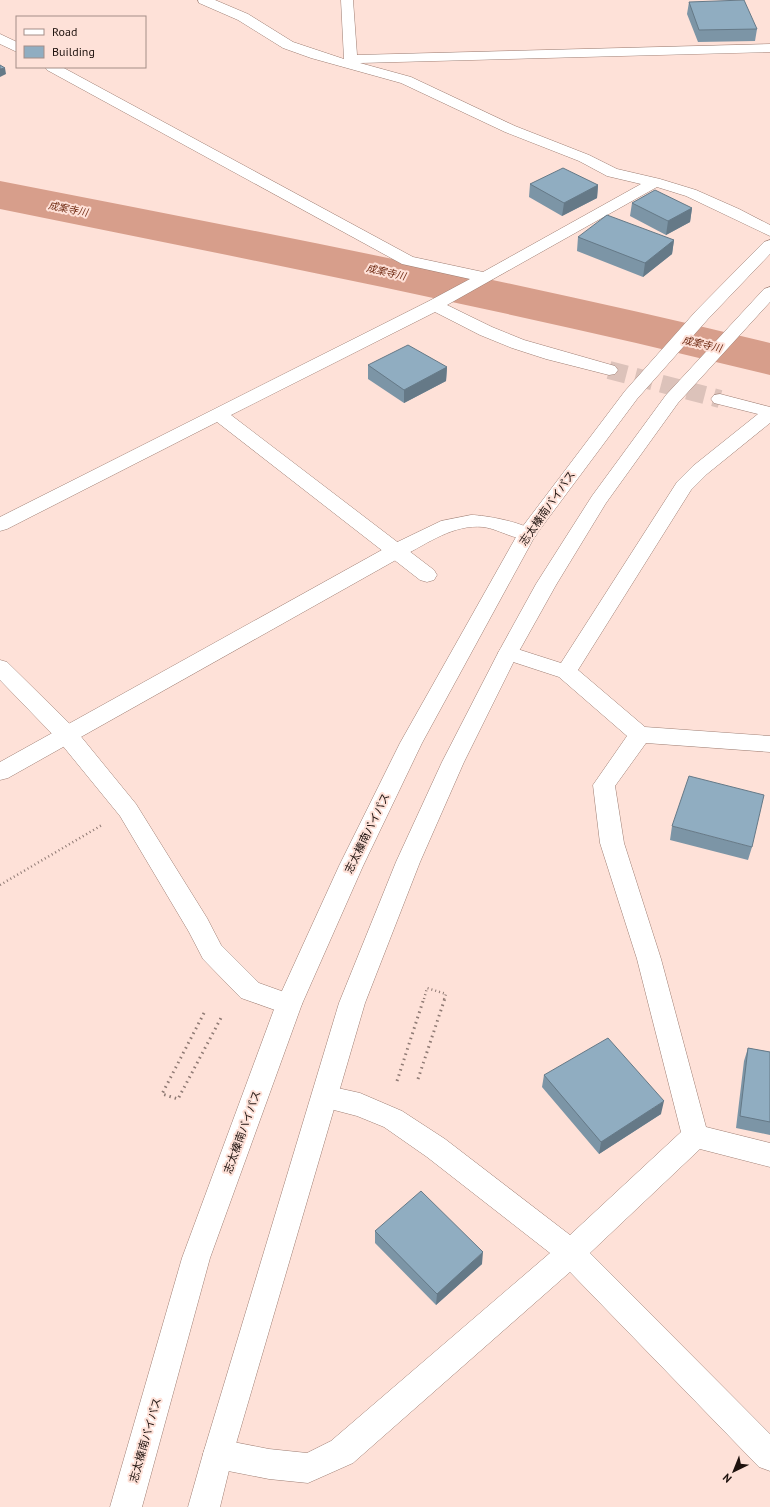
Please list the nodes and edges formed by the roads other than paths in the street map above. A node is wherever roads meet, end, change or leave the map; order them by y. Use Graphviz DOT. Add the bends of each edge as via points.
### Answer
graph roads {
  1 [pos="204,0"];
  2 [pos="347,0"];
  3 [pos="0,38"];
  4 [pos="16,47"];
  5 [pos="770,48"];
  6 [pos="351,61"];
  7 [pos="54,68"];
  8 [pos="655,182"];
  9 [pos="770,231"];
  10 [pos="770,246"];
  11 [pos="486,277"];
  12 [pos="770,292"];
  13 [pos="435,305"];
  14 [pos="609,370"];
  15 [pos="720,399"];
  16 [pos="770,413"];
  17 [pos="219,415"];
  18 [pos="0,525"];
  19 [pos="527,534"];
  20 [pos="396,551"];
  21 [pos="427,575"];
  22 [pos="508,653"];
  23 [pos="0,667"];
  24 [pos="566,672"];
  25 [pos="66,734"];
  26 [pos="640,735"];
  27 [pos="770,744"];
  28 [pos="0,772"];
  29 [pos="289,1004"];
  30 [pos="324,1097"];
  31 [pos="694,1136"];
  32 [pos="770,1155"];
  33 [pos="571,1253"];
  34 [pos="218,1454"];
  35 [pos="770,1456"];
  36 [pos="126,1507"];
  37 [pos="204,1507"];
  1 -- 6 [label="main road" via="243,17 288,44 316,55"];
  2 -- 6 [label="main road"];
  3 -- 4 [label="main road"];
  5 -- 6 [label="main road"];
  6 -- 8 [label="main road" via="406,80 510,129 584,158 612,173"];
  7 -- 11 [label="main road" via="408,261"];
  8 -- 9 [label="main road" via="691,193"];
  8 -- 11 [label="main road"];
  10 -- 19 [label="main road, 志太榛南バイパス" via="702,315 631,395"];
  11 -- 13 [label="main road"];
  12 -- 22 [label="main road" via="672,399 599,500 546,584"];
  13 -- 14 [label="main road" via="478,328 518,344"];
  13 -- 17 [label="main road"];
  15 -- 16 [label="main road"];
  16 -- 24 [label="main road" via="684,486"];
  17 -- 18 [label="main road"];
  17 -- 20 [label="main road"];
  19 -- 20 [label="main road" via="482,521 464,521 451,524"];
  19 -- 29 [label="main road, 志太榛南バイパス" via="411,742 351,866"];
  20 -- 21 [label="main road"];
  20 -- 25 [label="main road"];
  22 -- 24 [label="main road"];
  22 -- 30 [label="main road" via="453,762 408,862 352,1003"];
  23 -- 25 [label="main road"];
  24 -- 26 [label="main road"];
  25 -- 28 [label="main road"];
  25 -- 29 [label="main road" via="128,810 212,952 250,991"];
  26 -- 27 [label="main road"];
  26 -- 31 [label="main road" via="604,785 612,843 649,959"];
  29 -- 36 [label="main road, 志太榛南バイパス" via="196,1258"];
  30 -- 33 [label="main road" via="360,1105 393,1119 436,1148"];
  30 -- 34 [label="main road"];
  31 -- 32 [label="main road"];
  31 -- 33 [label="main road"];
  33 -- 34 [label="main road" via="342,1452 308,1468 269,1464"];
  33 -- 35 [label="main road"];
  34 -- 37 [label="main road"];
}
